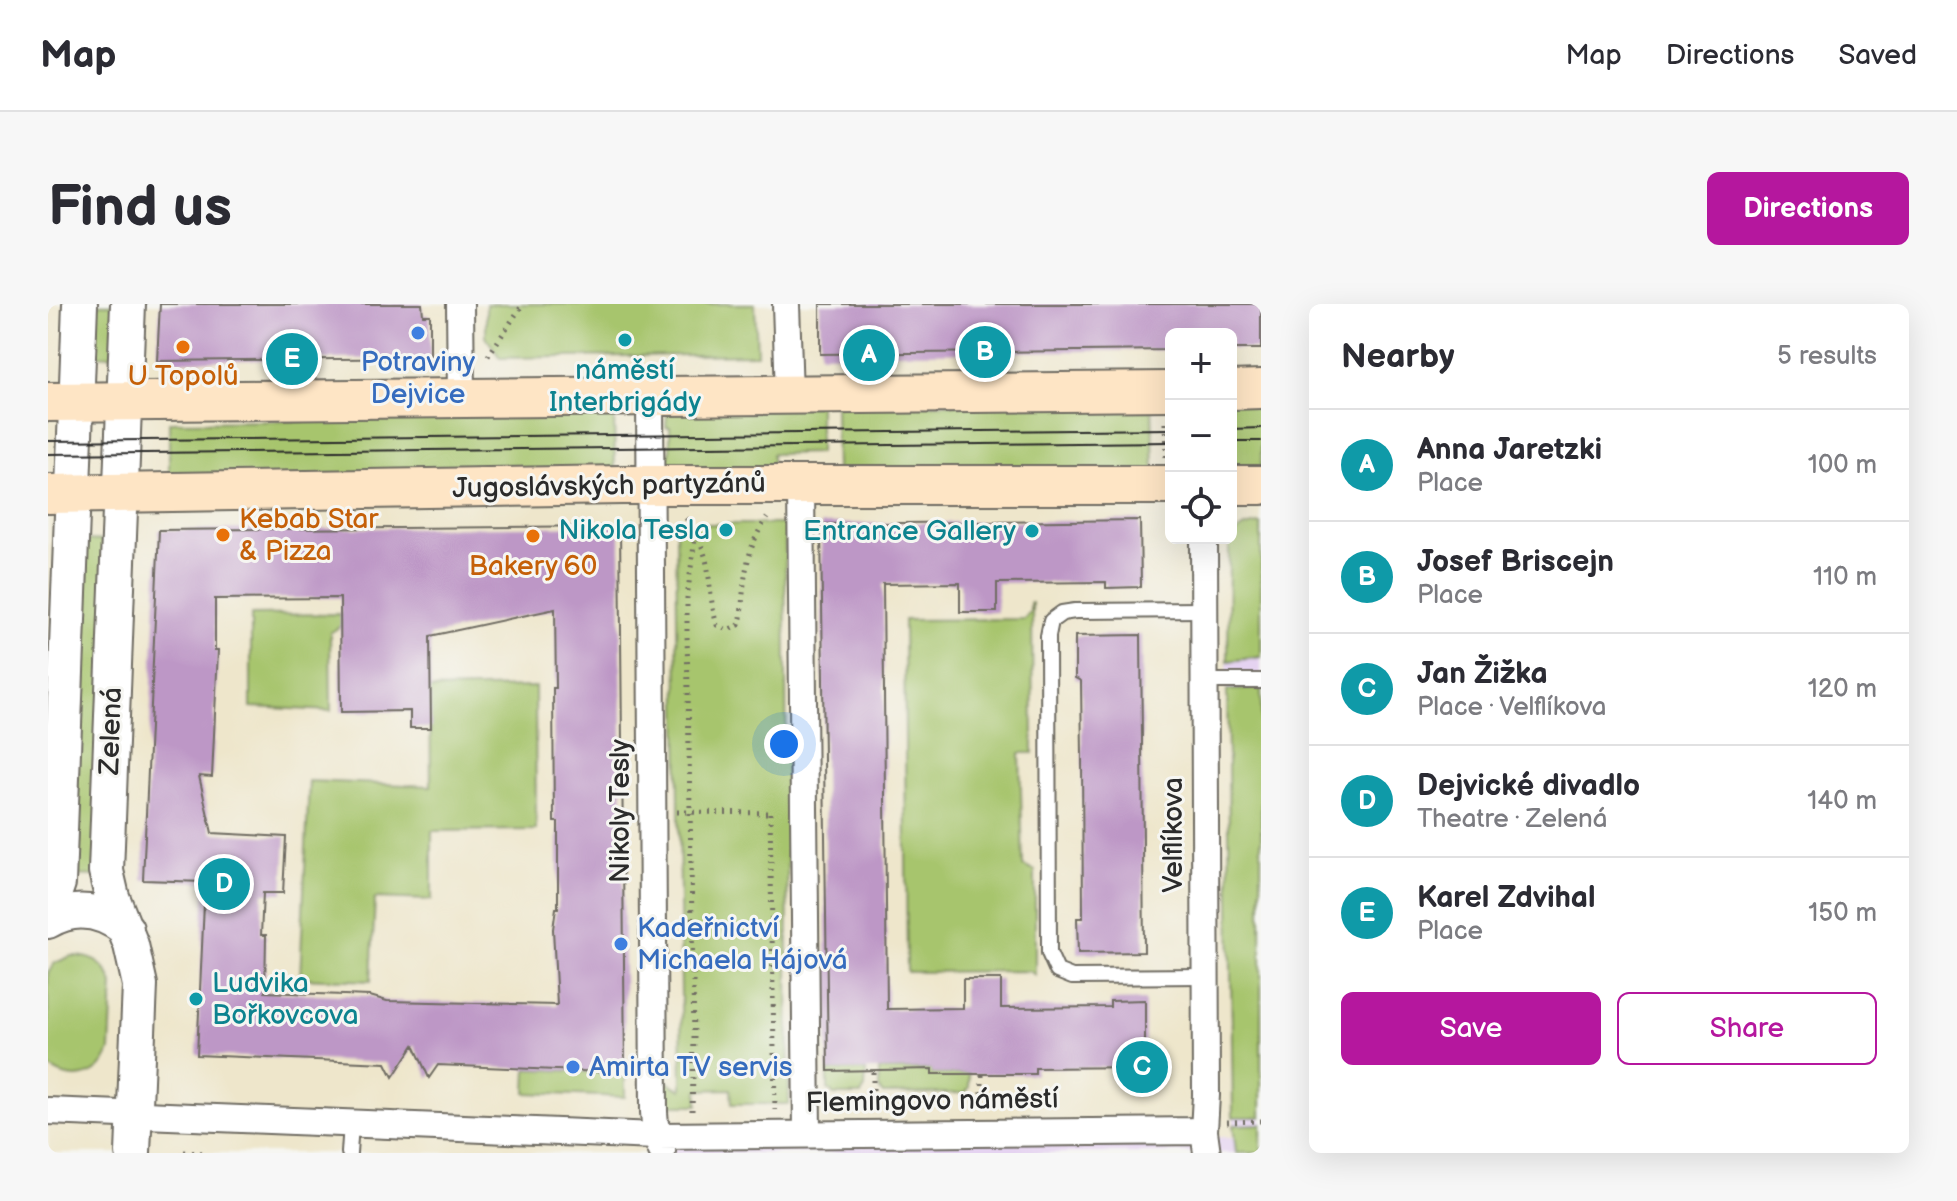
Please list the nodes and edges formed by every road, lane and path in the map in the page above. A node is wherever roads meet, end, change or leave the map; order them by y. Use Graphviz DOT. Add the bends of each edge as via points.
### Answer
graph roads {
  1 [pos="80,304"];
  2 [pos="128,304"];
  3 [pos="460,304"];
  4 [pos="523,304"];
  5 [pos="786,304"];
  6 [pos="483,364"];
  7 [pos="1261,389"];
  8 [pos="1237,390"];
  9 [pos="789,395"];
  10 [pos="650,396"];
  11 [pos="461,398"];
  12 [pos="62,402"];
  13 [pos="125,402"];
  14 [pos="1165,406"];
  15 [pos="1165,466"];
  16 [pos="650,484"];
  17 [pos="801,484"];
  18 [pos="1237,485"];
  19 [pos="1261,485"];
  20 [pos="120,493"];
  21 [pos="60,494"];
  22 [pos="768,517"];
  23 [pos="686,518"];
  24 [pos="696,530"];
  25 [pos="1204,544"];
  26 [pos="1204,610"];
  27 [pos="1205,681"];
  28 [pos="1261,681"];
  29 [pos="652,812"];
  30 [pos="689,812"];
  31 [pos="770,813"];
  32 [pos="804,813"];
  33 [pos="48,912"];
  34 [pos="48,921"];
  35 [pos="126,929"];
  36 [pos="1206,976"];
  37 [pos="873,1070"];
  38 [pos="982,1074"];
  39 [pos="982,1093"];
  40 [pos="873,1106"];
  41 [pos="48,1111"];
  42 [pos="692,1111"];
  43 [pos="775,1111"];
  44 [pos="134,1114"];
  45 [pos="1261,1121"];
  46 [pos="351,1123"];
  47 [pos="807,1134"];
  48 [pos="1213,1135"];
  49 [pos="659,1144"];
  50 [pos="184,1152"];
  51 [pos="133,1153"];
  52 [pos="205,1153"];
  53 [pos="349,1153"];
  1 -- 12 [label="street, Zelená"];
  2 -- 13 [label="street, Zelená"];
  3 -- 11 [label="street"];
  4 -- 6 [label="path"];
  5 -- 9 [label="street"];
  7 -- 8 [label="main road"];
  9 -- 10 [label="main road"];
  9 -- 14 [label="main road"];
  10 -- 11 [label="main road"];
  10 -- 16 [label="street, Nikoly Tesly"];
  11 -- 13 [label="main road"];
  12 -- 13 [label="main road"];
  12 -- 21 [label="street, Zelená"];
  13 -- 20 [label="street, Zelená"];
  15 -- 17 [label="main road, Jugoslávských partyzánů"];
  16 -- 17 [label="main road, Jugoslávských partyzánů"];
  16 -- 20 [label="main road, Jugoslávských partyzánů"];
  16 -- 29 [label="street, Nikoly Tesly"];
  17 -- 32 [label="street"];
  18 -- 19 [label="main road"];
  20 -- 21 [label="main road, Jugoslávských partyzánů"];
  20 -- 35 [label="street, Zelená" via="106,871"];
  21 -- 33 [label="street, Zelená" via="58,883"];
  22 -- 24 [label="path" via="748,552 739,625 727,630 715,619 710,568"];
  23 -- 24 [label="path"];
  24 -- 30 [label="path" via="687,598"];
  25 -- 26 [label="street, Velflíkova"];
  26 -- 27 [label="street, Velflíkova"];
  26 -- 36 [label="lane" via="1075,611 1051,621 1049,938 1050,960 1064,976"];
  27 -- 28 [label="lane"];
  27 -- 36 [label="street, Velflíkova"];
  29 -- 30 [label="path"];
  29 -- 49 [label="street, Nikoly Tesly"];
  30 -- 31 [label="path"];
  30 -- 42 [label="path"];
  31 -- 32 [label="path"];
  31 -- 43 [label="path"];
  32 -- 47 [label="street"];
  34 -- 35 [label="street" via="91,911"];
  35 -- 44 [label="street, Zelená" via="140,985"];
  36 -- 48 [label="street, Velflíkova"];
  37 -- 40 [label="path"];
  38 -- 39 [label="path"];
  41 -- 44 [label="street, Flemingovo náměstí"];
  44 -- 46 [label="street, Flemingovo náměstí"];
  44 -- 51 [label="street, Zelená"];
  45 -- 48 [label="path"];
  46 -- 49 [label="street, Flemingovo náměstí"];
  46 -- 53 [label="lane"];
  47 -- 48 [label="street, Flemingovo náměstí"];
  47 -- 49 [label="street, Flemingovo náměstí"];
  50 -- 52 [label="path"];
}
